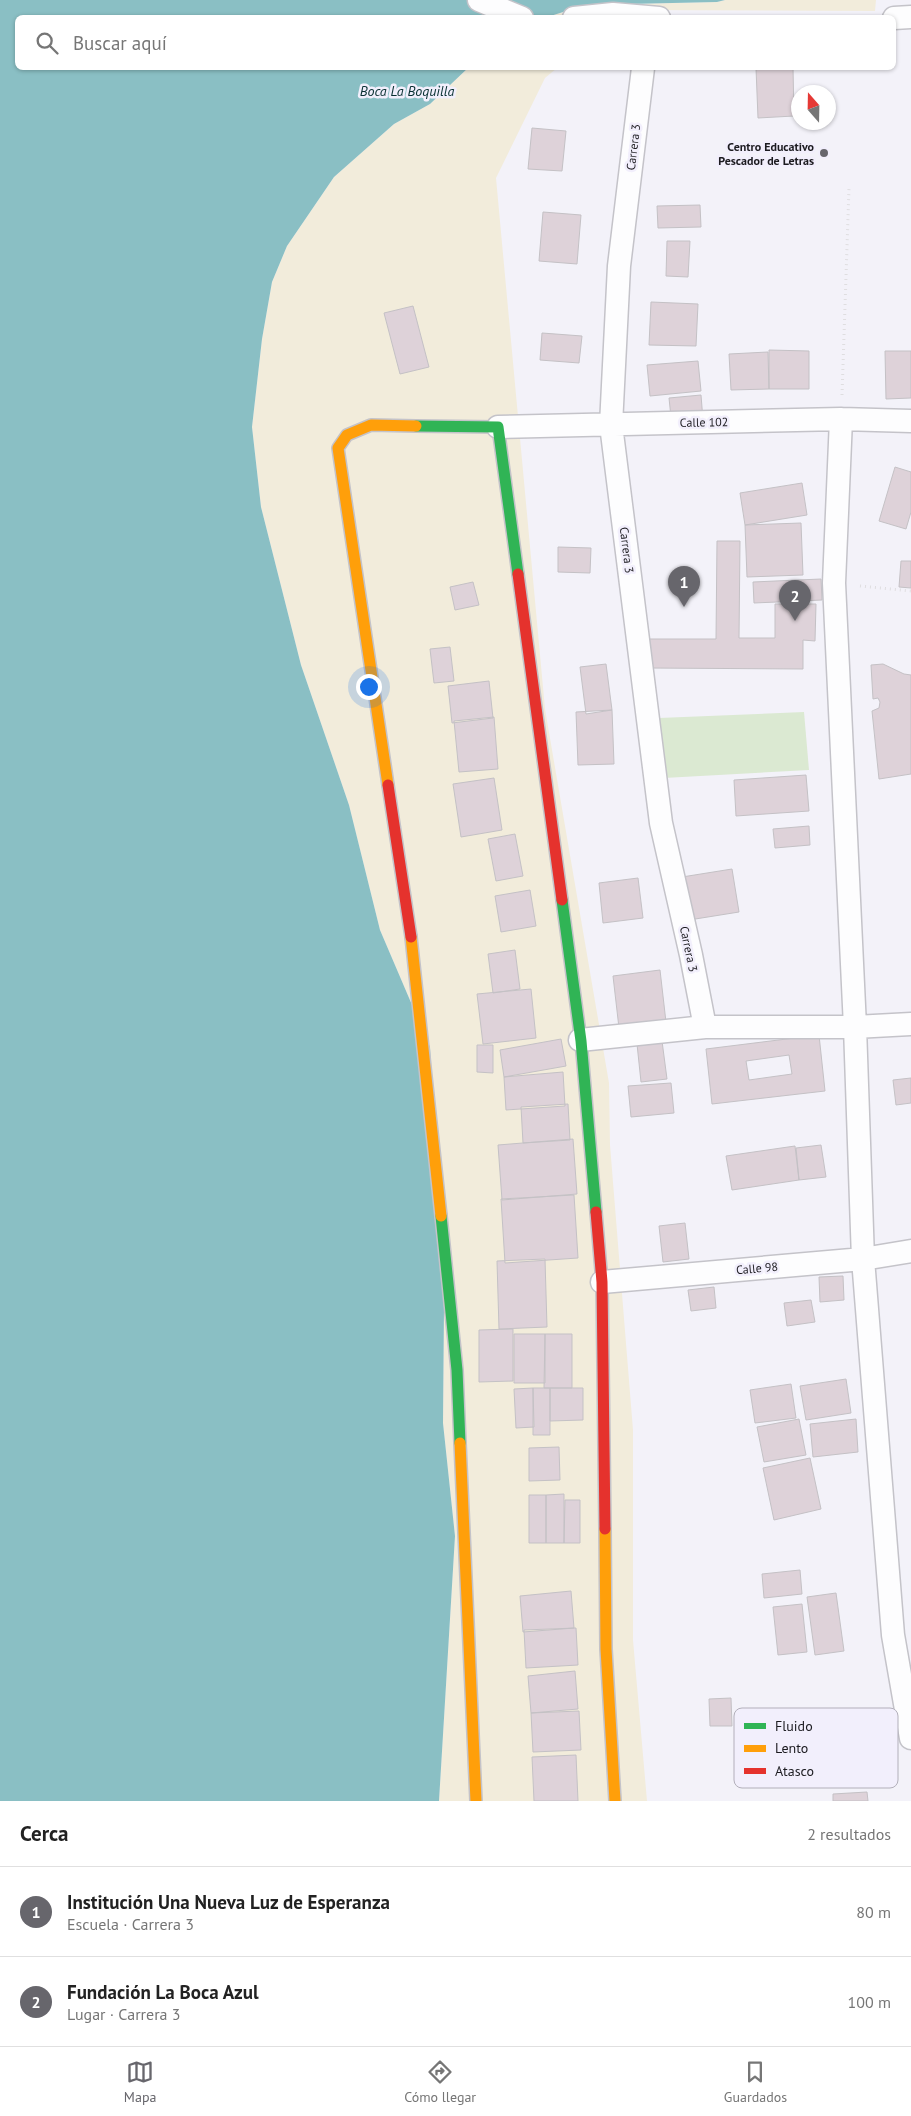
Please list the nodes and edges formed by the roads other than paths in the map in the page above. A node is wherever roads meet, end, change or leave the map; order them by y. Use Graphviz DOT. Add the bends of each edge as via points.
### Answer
graph roads {
  1 [pos="479,0"];
  2 [pos="515,15"];
  3 [pos="603,15"];
  4 [pos="626,15"];
  5 [pos="896,18"];
  6 [pos="911,18"];
  7 [pos="643,70"];
  8 [pos="842,419"];
  9 [pos="911,421"];
  10 [pos="611,424"];
  11 [pos="498,427"];
  12 [pos="911,1024"];
  13 [pos="705,1027"];
  14 [pos="854,1027"];
  15 [pos="580,1040"];
  16 [pos="911,1251"];
  17 [pos="863,1259"];
  18 [pos="602,1282"];
  19 [pos="911,1738"];
  20 [pos="476,1801"];
  21 [pos="615,1801"];
  1 -- 2 [label="street"];
  3 -- 4 [label="street"];
  5 -- 6 [label="street"];
  7 -- 10 [label="street, Carrera 3" via="619,266"];
  8 -- 9 [label="street, Calle 102"];
  8 -- 10 [label="street, Calle 102"];
  8 -- 14 [label="street" via="834,583"];
  10 -- 11 [label="street, Calle 102"];
  10 -- 13 [label="street, Carrera 3" via="660,823"];
  11 -- 15 [label="street"];
  11 -- 20 [label="street" via="371,425 347,435 338,448 412,944 456,1360"];
  12 -- 14 [label="street"];
  13 -- 14 [label="street"];
  13 -- 15 [label="street"];
  14 -- 17 [label="street"];
  15 -- 18 [label="street"];
  16 -- 17 [label="street, Calle 98"];
  17 -- 18 [label="street, Calle 98"];
  17 -- 19 [label="street" via="893,1635"];
  18 -- 21 [label="street" via="606,1649"];
}
